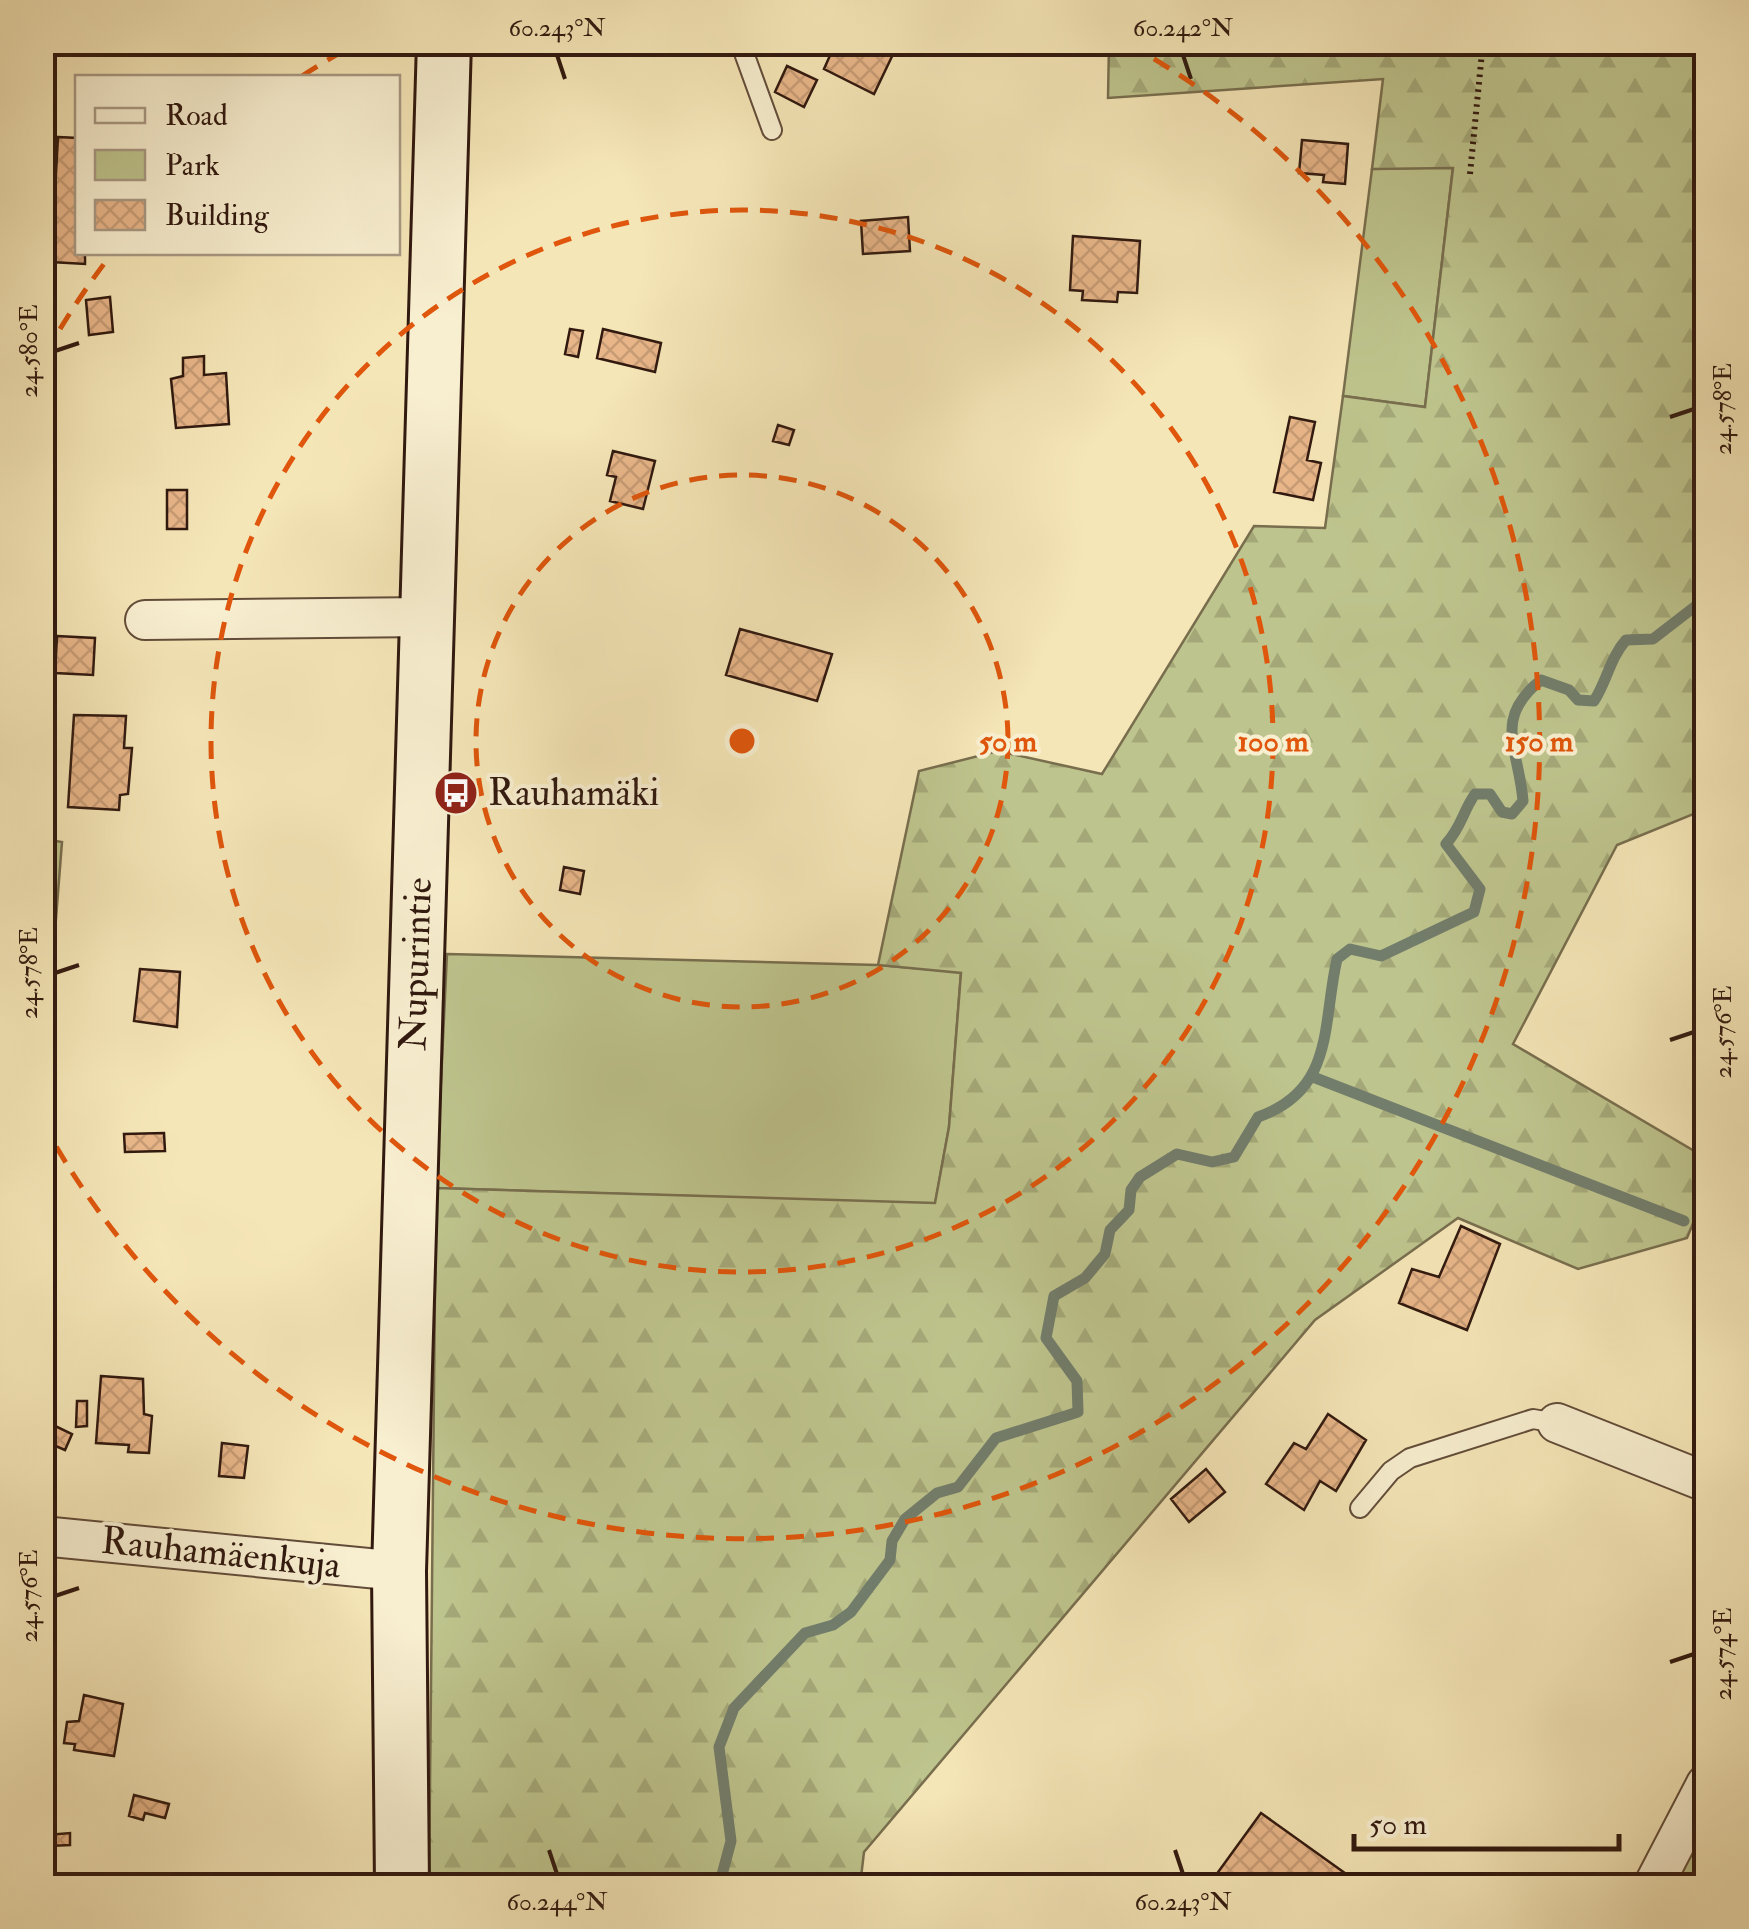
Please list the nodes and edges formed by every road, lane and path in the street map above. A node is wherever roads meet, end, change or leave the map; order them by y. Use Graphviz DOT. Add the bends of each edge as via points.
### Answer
graph roads {
  1 [pos="444,42"];
  2 [pos="740,42"];
  3 [pos="1483,42"];
  4 [pos="772,130"];
  5 [pos="1470,174"];
  6 [pos="427,617"];
  7 [pos="145,620"];
  8 [pos="1557,1423"];
  9 [pos="1706,1482"];
  10 [pos="1360,1508"];
  11 [pos="42,1536"];
  12 [pos="399,1571"];
  13 [pos="1706,1784"];
  14 [pos="402,1886"];
  15 [pos="1653,1886"];
  1 -- 6 [label="main road, Nupurintie"];
  2 -- 4 [label="lane"];
  3 -- 5 [label="path"];
  6 -- 7 [label="street"];
  6 -- 12 [label="main road, Nupurintie"];
  8 -- 9 [label="street"];
  8 -- 10 [label="lane" via="1533,1419 1410,1458"];
  11 -- 12 [label="street, Rauhamäenkuja"];
  12 -- 14 [label="main road, Nupurintie"];
  13 -- 15 [label="street"];
}
